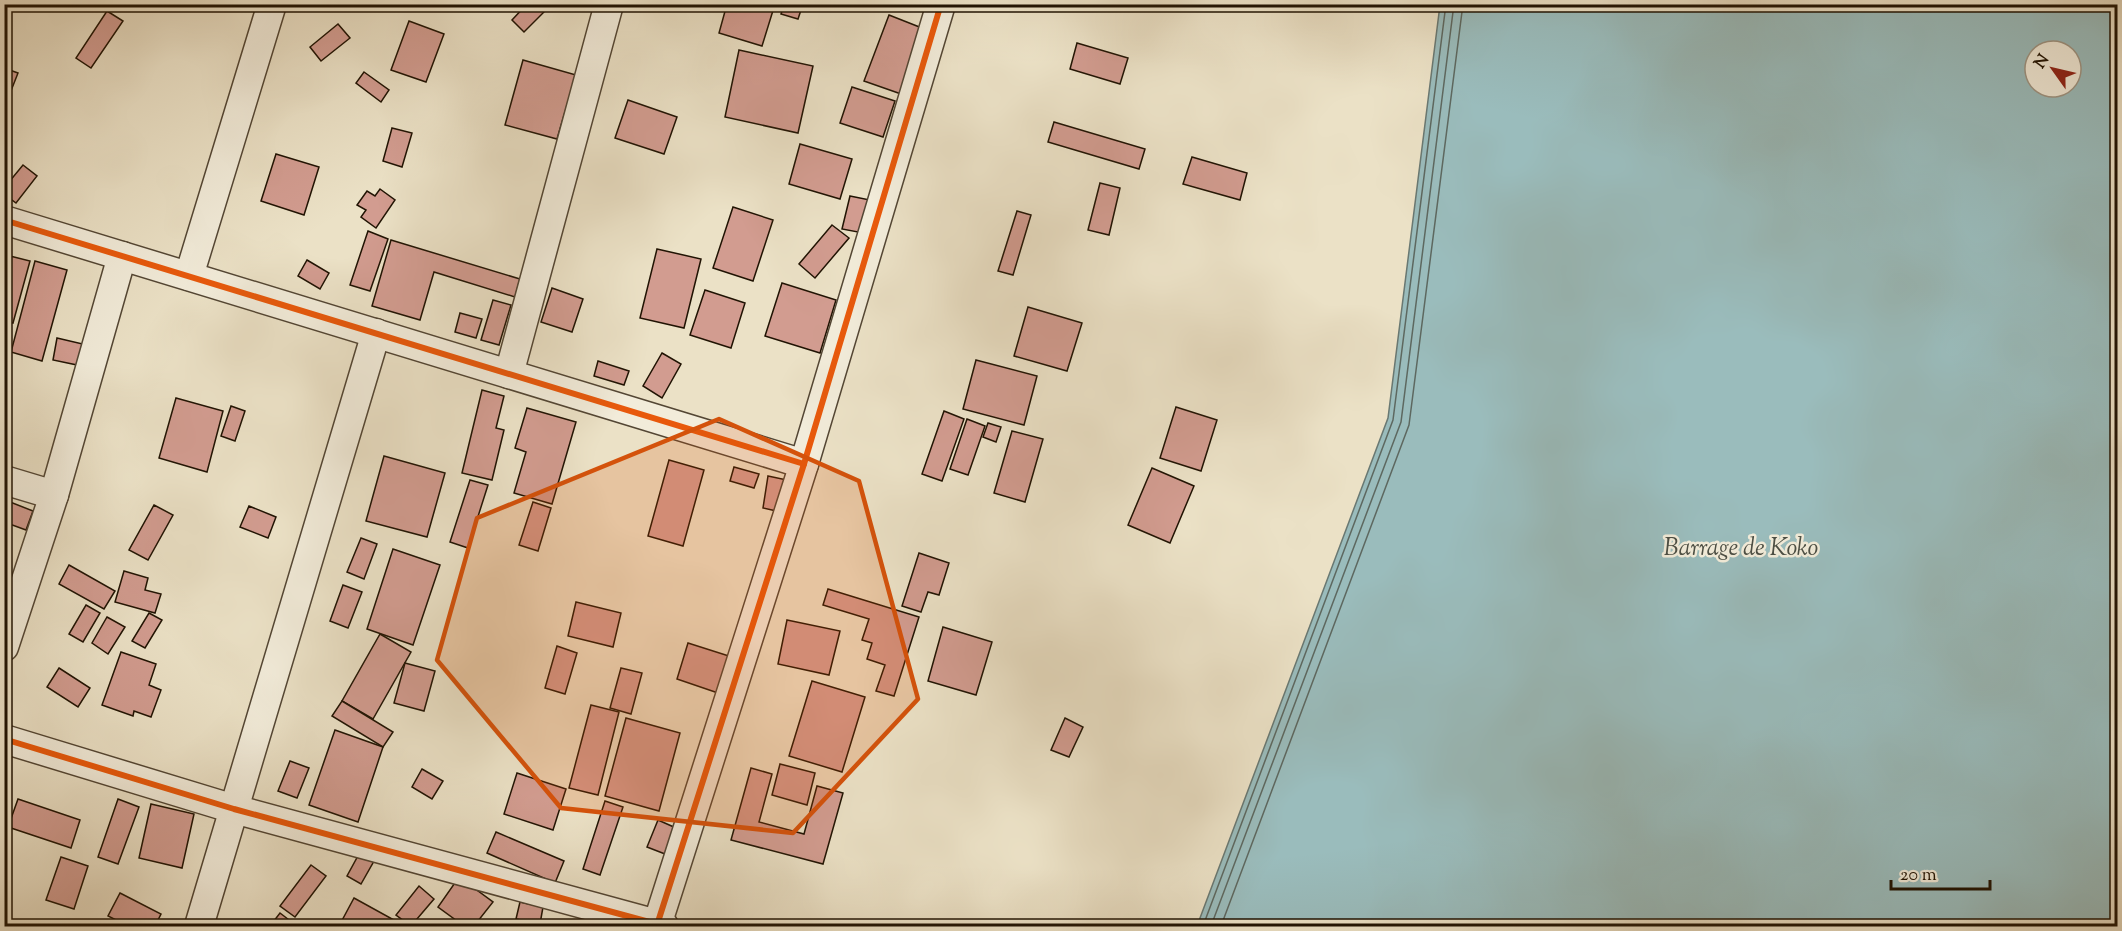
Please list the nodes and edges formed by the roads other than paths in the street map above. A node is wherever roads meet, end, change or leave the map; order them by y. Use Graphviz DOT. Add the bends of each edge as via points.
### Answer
graph roads {
  1 [pos="272,4"];
  2 [pos="609,4"];
  3 [pos="941,4"];
  4 [pos="4,220"];
  5 [pos="122,256"];
  6 [pos="189,276"];
  7 [pos="376,333"];
  8 [pos="509,374"];
  9 [pos="804,464"];
  10 [pos="4,480"];
  11 [pos="54,495"];
  12 [pos="4,647"];
  13 [pos="4,739"];
  14 [pos="234,809"];
  15 [pos="660,926"];
  16 [pos="199,927"];
  1 -- 6 [label="street"];
  2 -- 8 [label="street"];
  3 -- 9 [label="street"];
  4 -- 5 [label="street"];
  5 -- 6 [label="street"];
  5 -- 11 [label="street"];
  6 -- 7 [label="street"];
  7 -- 8 [label="street"];
  7 -- 14 [label="street"];
  8 -- 9 [label="street"];
  9 -- 15 [label="street"];
  10 -- 11 [label="street"];
  11 -- 12 [label="street"];
  13 -- 14 [label="street"];
  14 -- 15 [label="street"];
  14 -- 16 [label="street"];
}
